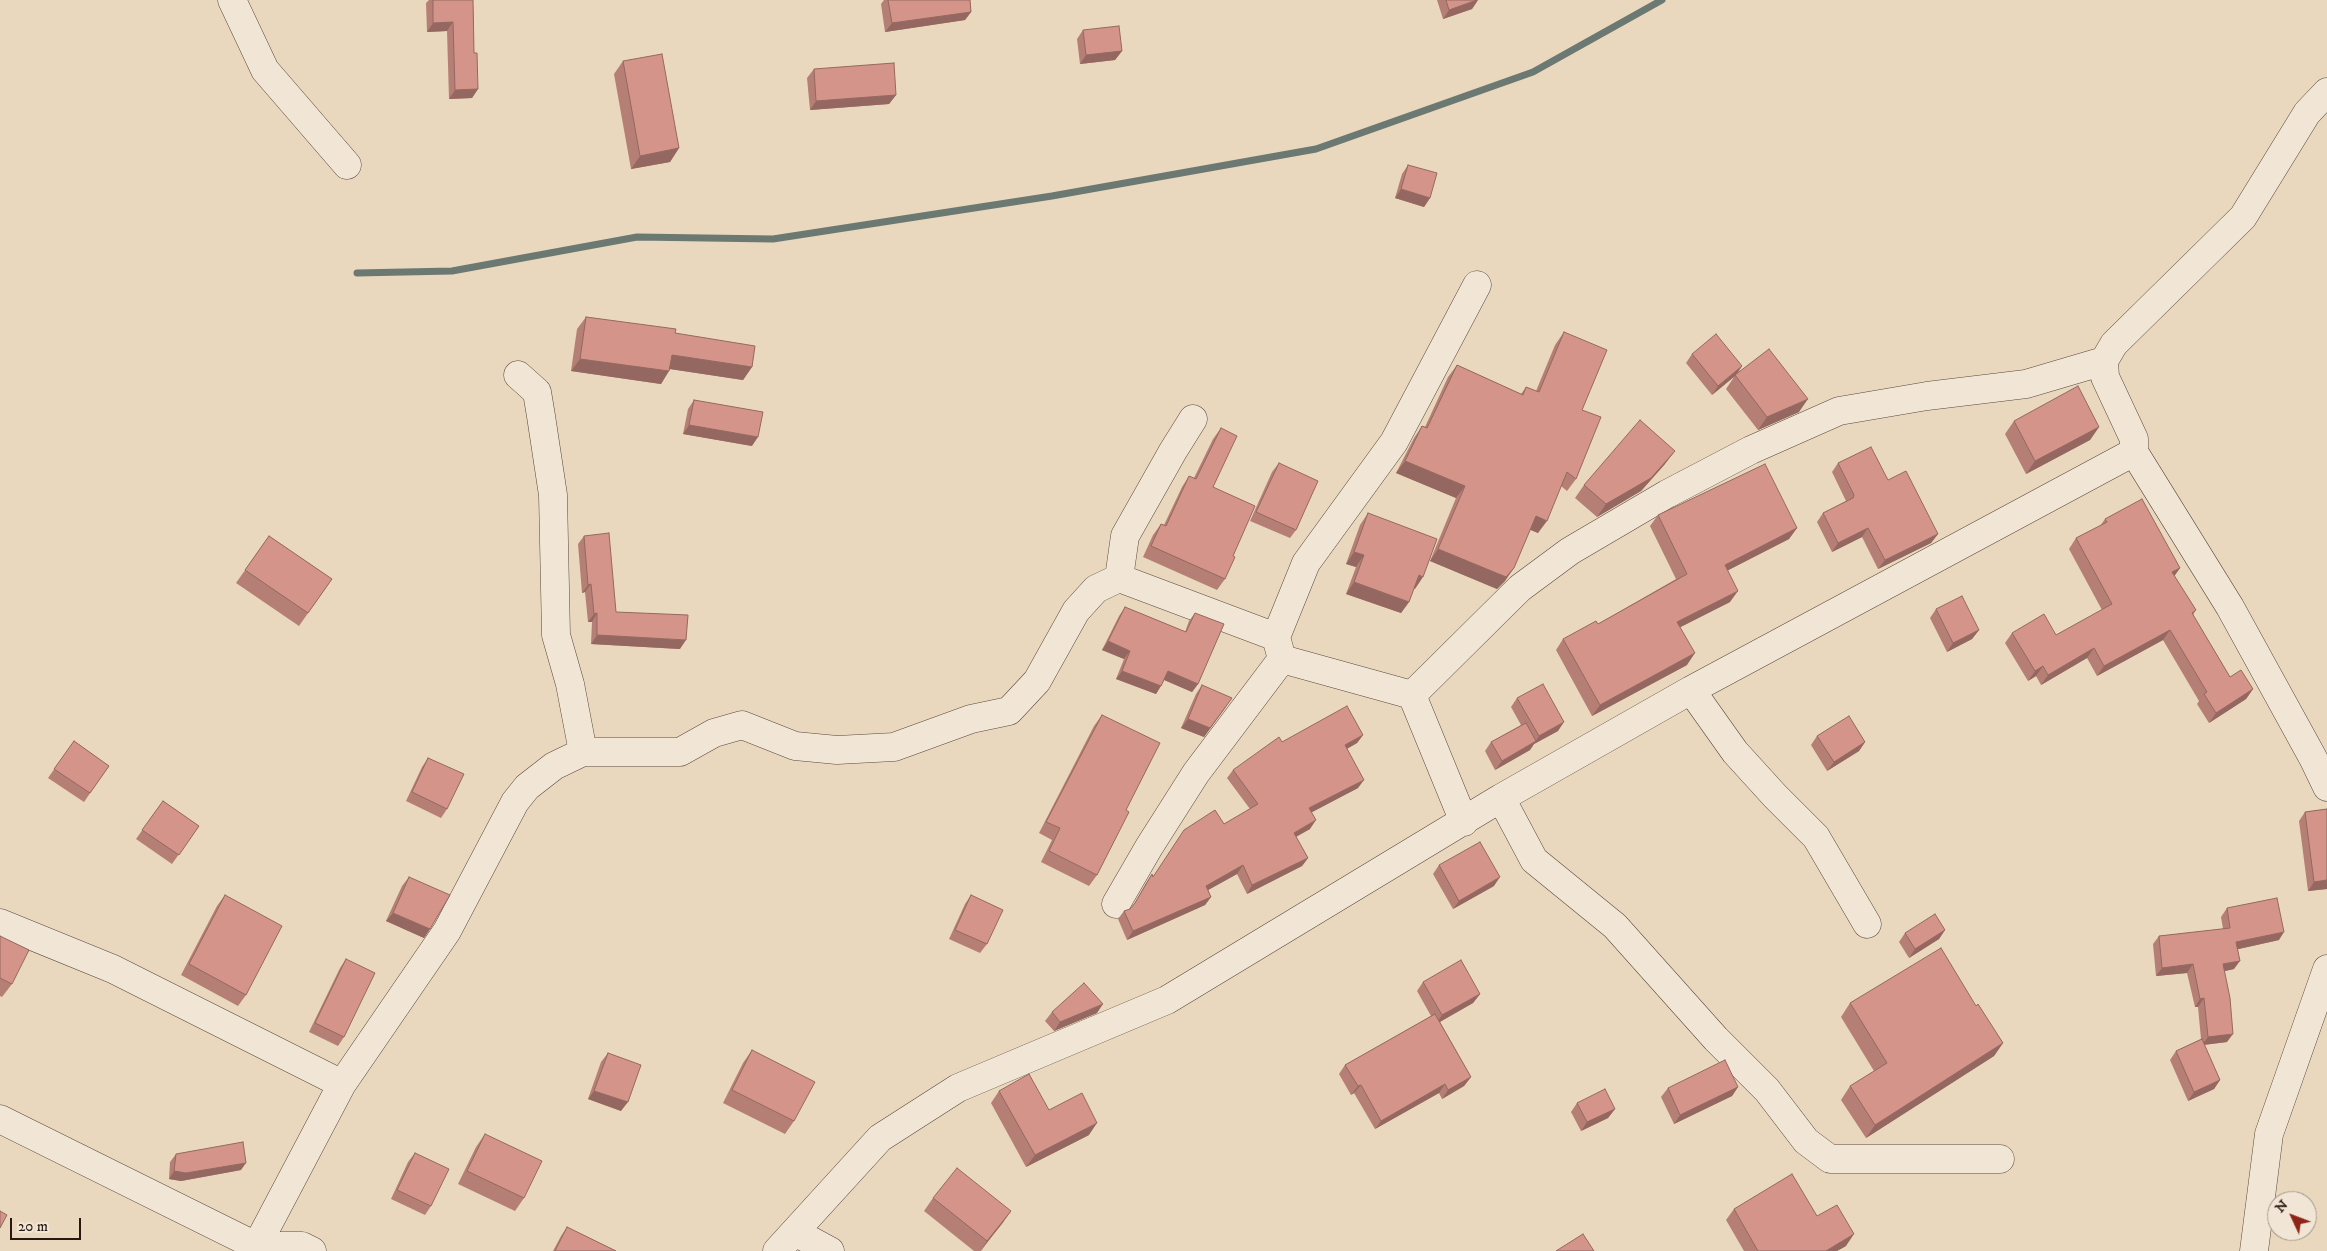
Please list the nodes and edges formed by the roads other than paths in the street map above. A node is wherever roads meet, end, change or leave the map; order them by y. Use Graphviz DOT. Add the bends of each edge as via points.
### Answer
graph roads {
  1 [pos="232,0"];
  2 [pos="2327,92"];
  3 [pos="347,165"];
  4 [pos="1477,285"];
  5 [pos="2104,362"];
  6 [pos="518,375"];
  7 [pos="1193,419"];
  8 [pos="2134,452"];
  9 [pos="1119,578"];
  10 [pos="1279,648"];
  11 [pos="1691,690"];
  12 [pos="1412,695"];
  13 [pos="583,752"];
  14 [pos="2327,787"];
  15 [pos="1501,798"];
  16 [pos="1464,822"];
  17 [pos="1116,904"];
  18 [pos="0,923"];
  19 [pos="1867,924"];
  20 [pos="2327,969"];
  21 [pos="342,1084"];
  22 [pos="0,1119"];
  23 [pos="2000,1159"];
  24 [pos="786,1242"];
  25 [pos="255,1249"];
  26 [pos="312,1251"];
  27 [pos="830,1251"];
  28 [pos="2254,1251"];
  1 -- 3 [label="street" via="265,70"];
  2 -- 5 [label="street" via="2307,113 2243,217 2114,344"];
  4 -- 10 [label="street" via="1394,442 1306,563"];
  5 -- 8 [label="street" via="2105,377 2134,439"];
  5 -- 12 [label="street" via="2026,384 1839,411 1751,450 1667,494 1570,551 1520,588"];
  6 -- 13 [label="street" via="537,392 553,495 556,635 570,684"];
  7 -- 9 [label="street" via="1125,536"];
  8 -- 11 [label="street"];
  8 -- 14 [label="street" via="2230,608"];
  9 -- 10 [label="street"];
  9 -- 13 [label="street" via="1096,588 1076,611 1037,681 1009,711 971,719 894,747 837,750 795,746 742,725 714,733 680,752"];
  10 -- 12 [label="street"];
  10 -- 17 [label="street" via="1196,773"];
  11 -- 15 [label="street"];
  11 -- 19 [label="street" via="1735,752 1816,837"];
  12 -- 16 [label="street"];
  13 -- 21 [label="street" via="547,771 515,802 447,931"];
  15 -- 16 [label="street"];
  15 -- 23 [label="street" via="1534,860 1614,926 1716,1039 1767,1090 1806,1141 1830,1158"];
  16 -- 24 [label="street" via="1167,1000 958,1088 880,1138"];
  18 -- 21 [label="street" via="113,969"];
  20 -- 28 [label="street" via="2270,1134"];
  21 -- 25 [label="street"];
  22 -- 25 [label="street"];
  24 -- 27 [label="street"];
  25 -- 26 [label="street" via="302,1246"];
}
